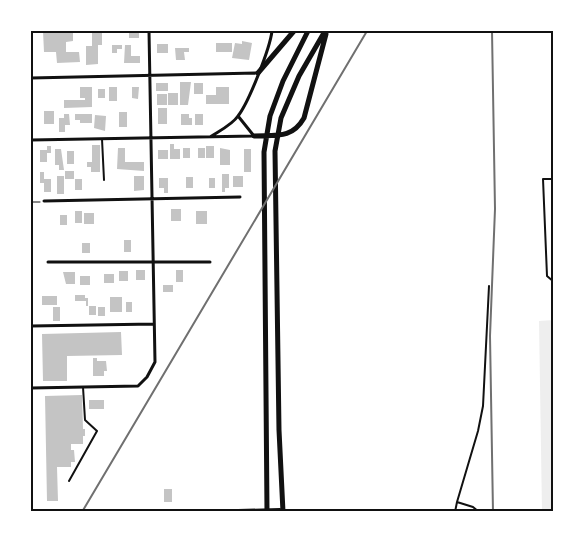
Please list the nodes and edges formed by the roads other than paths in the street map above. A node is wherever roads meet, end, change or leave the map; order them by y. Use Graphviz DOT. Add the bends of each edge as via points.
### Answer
graph roads {
  1 [pos="148,31"];
  2 [pos="272,31"];
  3 [pos="294,31"];
  4 [pos="308,31"];
  5 [pos="326,31"];
  6 [pos="258,73"];
  7 [pos="149,76"];
  8 [pos="31,78"];
  9 [pos="238,116"];
  10 [pos="254,136"];
  11 [pos="209,137"];
  12 [pos="151,138"];
  13 [pos="102,139"];
  14 [pos="31,140"];
  15 [pos="554,179"];
  16 [pos="104,180"];
  17 [pos="240,197"];
  18 [pos="152,200"];
  19 [pos="44,201"];
  20 [pos="48,262"];
  21 [pos="153,262"];
  22 [pos="210,262"];
  23 [pos="554,282"];
  24 [pos="489,286"];
  25 [pos="154,324"];
  26 [pos="31,326"];
  27 [pos="83,387"];
  28 [pos="31,388"];
  29 [pos="69,481"];
  30 [pos="457,502"];
  31 [pos="254,510"];
  32 [pos="267,510"];
  33 [pos="283,510"];
  34 [pos="163,512"];
  35 [pos="455,512"];
  36 [pos="479,512"];
  1 -- 7 [label="street"];
  2 -- 6 [label="street"];
  3 -- 6 [label="main road"];
  4 -- 32 [label="main road" via="283,80 270,116 264,152"];
  5 -- 10 [label="main road" via="299,127 286,134"];
  5 -- 33 [label="main road" via="299,76 281,118 275,151"];
  6 -- 7 [label="street"];
  6 -- 9 [label="street"];
  7 -- 8 [label="street"];
  7 -- 12 [label="street"];
  9 -- 10 [label="street"];
  9 -- 11 [label="street"];
  10 -- 11 [label="street"];
  11 -- 12 [label="street"];
  12 -- 13 [label="street"];
  12 -- 18 [label="street"];
  13 -- 14 [label="street"];
  13 -- 16 [label="lane"];
  15 -- 23 [label="lane" via="543,180 547,276"];
  17 -- 18 [label="street"];
  18 -- 19 [label="street"];
  18 -- 21 [label="street"];
  20 -- 21 [label="street"];
  21 -- 22 [label="street"];
  21 -- 25 [label="street"];
  24 -- 30 [label="lane" via="483,406"];
  25 -- 26 [label="street"];
  25 -- 27 [label="street" via="155,362 138,386"];
  27 -- 28 [label="street"];
  27 -- 29 [label="lane" via="85,420 97,431"];
  30 -- 35 [label="lane"];
  30 -- 36 [label="lane"];
  31 -- 32 [label="lane"];
  31 -- 34 [label="lane"];
  32 -- 33 [label="lane"];
}
